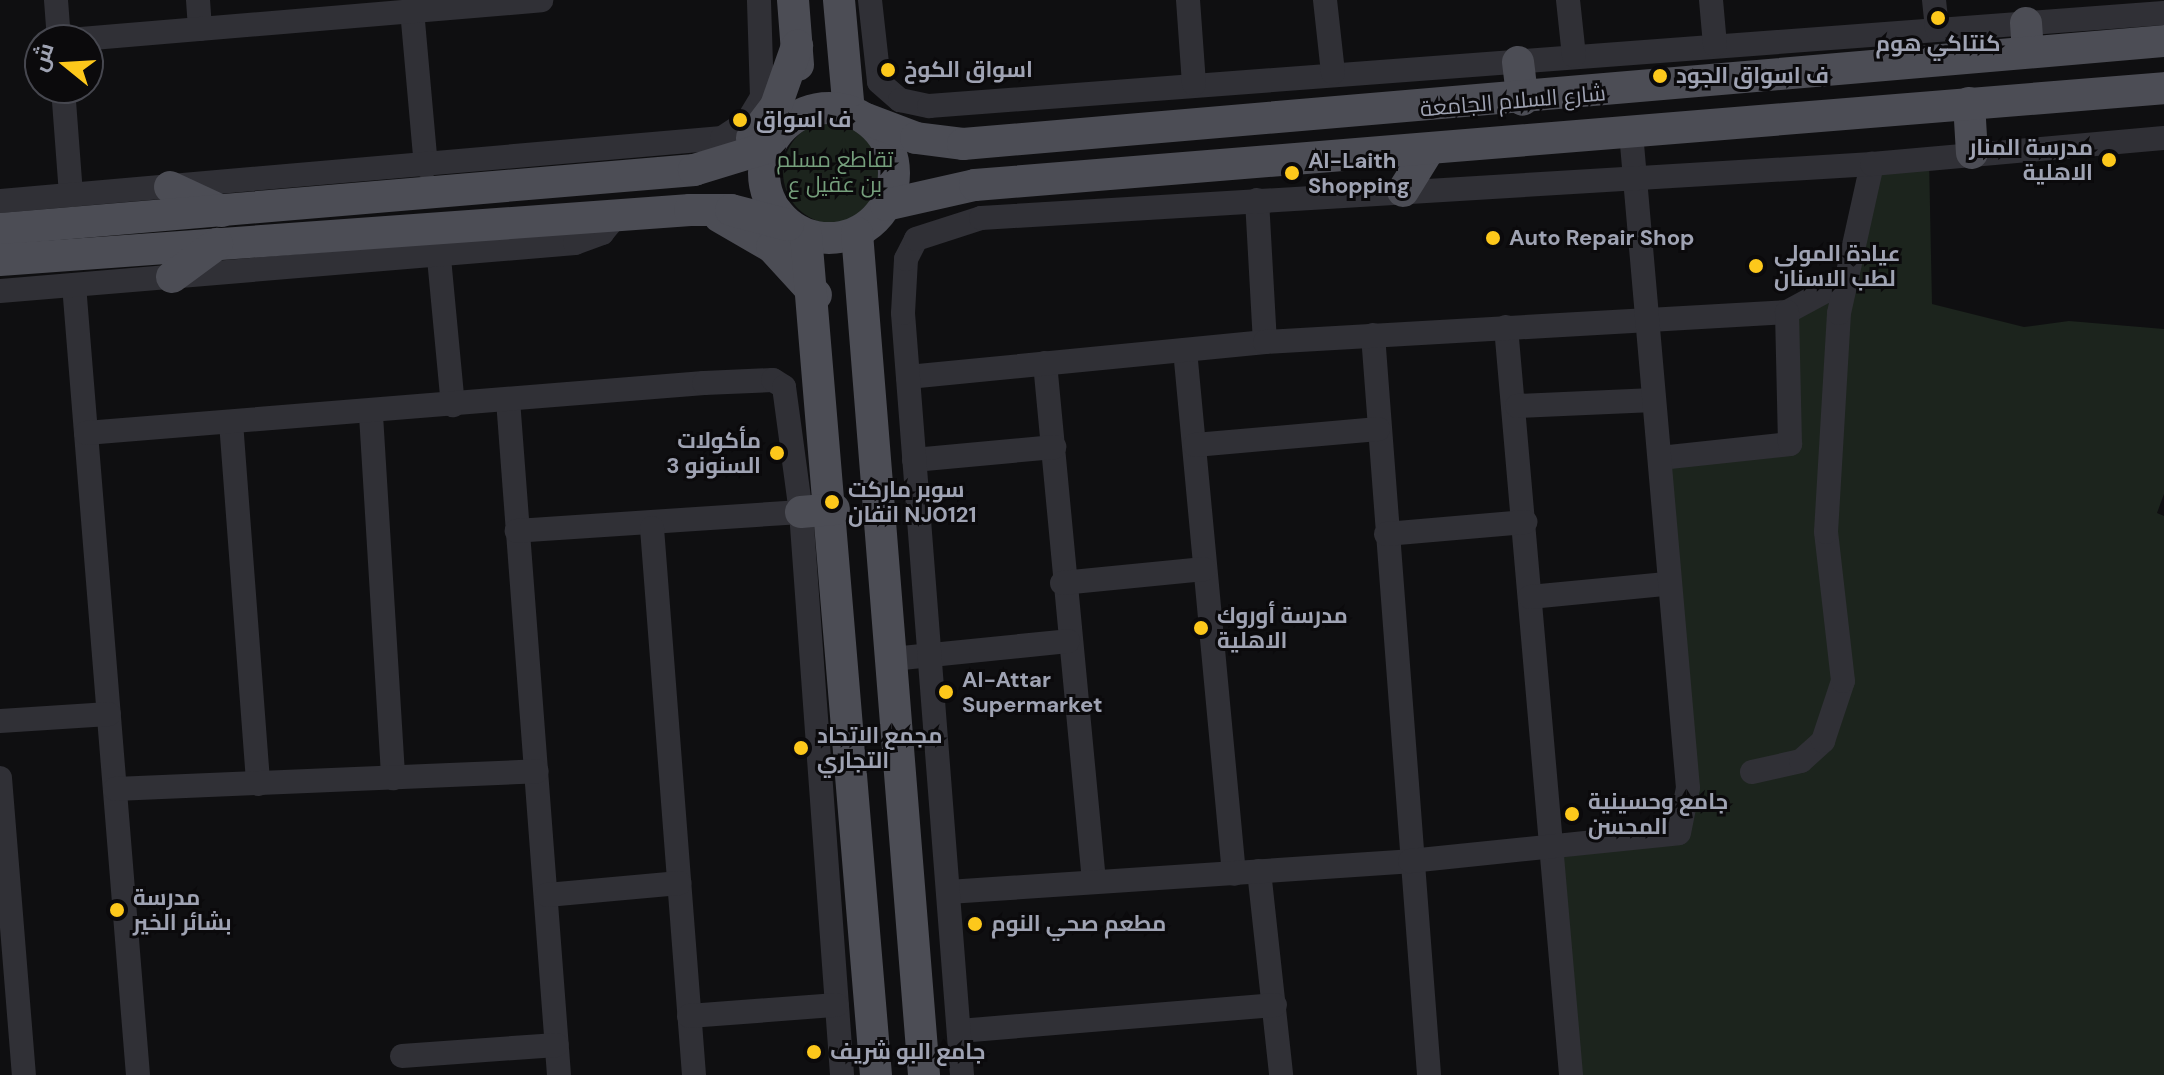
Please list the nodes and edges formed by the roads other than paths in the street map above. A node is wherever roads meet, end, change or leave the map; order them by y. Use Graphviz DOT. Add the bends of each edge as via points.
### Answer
graph roads {
  1 [pos="56,0"];
  2 [pos="198,0"];
  3 [pos="541,0"];
  4 [pos="759,0"];
  5 [pos="793,0"];
  6 [pos="839,0"];
  7 [pos="870,0"];
  8 [pos="1188,0"];
  9 [pos="1325,0"];
  10 [pos="1568,0"];
  11 [pos="1711,0"];
  12 [pos="1934,0"];
  13 [pos="470,2"];
  14 [pos="337,9"];
  15 [pos="412,10"];
  16 [pos="2157,17"];
  17 [pos="58,24"];
  18 [pos="200,29"];
  19 [pos="1937,29"];
  20 [pos="104,37"];
  21 [pos="2027,37"];
  22 [pos="1715,45"];
  23 [pos="797,46"];
  24 [pos="1574,56"];
  25 [pos="1518,62"];
  26 [pos="1333,73"];
  27 [pos="1194,84"];
  28 [pos="2164,88"];
  29 [pos="1523,100"];
  30 [pos="1969,103"];
  31 [pos="64,104"];
  32 [pos="799,115"];
  33 [pos="857,115"];
  34 [pos="1160,131"];
  35 [pos="1631,133"];
  36 [pos="2164,138"];
  37 [pos="769,147"];
  38 [pos="1429,149"];
  39 [pos="1972,153"];
  40 [pos="1872,164"];
  41 [pos="426,166"];
  42 [pos="694,170"];
  43 [pos="1161,170"];
  44 [pos="1635,178"];
  45 [pos="170,187"];
  46 [pos="1403,191"];
  47 [pos="71,195"];
  48 [pos="1257,200"];
  49 [pos="0,201"];
  50 [pos="886,205"];
  51 [pos="690,210"];
  52 [pos="225,212"];
  53 [pos="617,215"];
  54 [pos="0,229"];
  55 [pos="797,230"];
  56 [pos="857,233"];
  57 [pos="217,244"];
  58 [pos="439,258"];
  59 [pos="0,260"];
  60 [pos="172,277"];
  61 [pos="1848,279"];
  62 [pos="74,285"];
  63 [pos="0,291"];
  64 [pos="816,295"];
  65 [pos="1787,312"];
  66 [pos="1642,317"];
  67 [pos="1506,327"];
  68 [pos="1373,335"];
  69 [pos="1265,342"];
  70 [pos="1185,350"];
  71 [pos="1045,363"];
  72 [pos="908,377"];
  73 [pos="508,400"];
  74 [pos="1654,400"];
  75 [pos="453,405"];
  76 [pos="1517,406"];
  77 [pos="371,415"];
  78 [pos="231,422"];
  79 [pos="1378,429"];
  80 [pos="86,433"];
  81 [pos="1195,445"];
  82 [pos="1054,447"];
  83 [pos="1660,458"];
  84 [pos="914,460"];
  85 [pos="834,509"];
  86 [pos="801,512"];
  87 [pos="1525,522"];
  88 [pos="652,528"];
  89 [pos="517,531"];
  90 [pos="1386,534"];
  91 [pos="1204,569"];
  92 [pos="1062,583"];
  93 [pos="1666,584"];
  94 [pos="1530,597"];
  95 [pos="840,612"];
  96 [pos="1068,641"];
  97 [pos="930,655"];
  98 [pos="892,659"];
  99 [pos="894,695"];
  100 [pos="109,714"];
  101 [pos="0,721"];
  102 [pos="537,771"];
  103 [pos="1752,772"];
  104 [pos="0,778"];
  105 [pos="393,778"];
  106 [pos="258,784"];
  107 [pos="115,789"];
  108 [pos="1553,847"];
  109 [pos="1410,861"];
  110 [pos="1259,871"];
  111 [pos="1234,874"];
  112 [pos="1094,881"];
  113 [pos="679,883"];
  114 [pos="948,892"];
  115 [pos="547,895"];
  116 [pos="837,1005"];
  117 [pos="1275,1005"];
  118 [pos="689,1016"];
  119 [pos="959,1031"];
  120 [pos="557,1045"];
  121 [pos="402,1056"];
  122 [pos="24,1075"];
  123 [pos="138,1075"];
  124 [pos="559,1075"];
  125 [pos="694,1075"];
  126 [pos="842,1075"];
  127 [pos="876,1075"];
  128 [pos="924,1075"];
  129 [pos="962,1075"];
  130 [pos="1281,1075"];
  131 [pos="1429,1075"];
  132 [pos="1571,1075"];
  1 -- 17 [label="street"];
  2 -- 18 [label="street"];
  3 -- 13 [label="street"];
  4 -- 41 [label="street" via="765,83 756,111 735,132 691,143"];
  5 -- 23 [label="main road"];
  6 -- 33 [label="main road"];
  7 -- 27 [label="street" via="879,82 911,105"];
  8 -- 27 [label="street"];
  9 -- 26 [label="street"];
  10 -- 24 [label="street"];
  11 -- 22 [label="street"];
  12 -- 19 [label="street"];
  13 -- 15 [label="street"];
  14 -- 15 [label="street"];
  14 -- 18 [label="street"];
  15 -- 41 [label="street"];
  16 -- 21 [label="main road, شارع السلام الجامعة"];
  18 -- 20 [label="street"];
  19 -- 21 [label="street"];
  19 -- 22 [label="street"];
  21 -- 29 [label="main road, شارع السلام الجامعة"];
  22 -- 24 [label="street"];
  23 -- 32 [label="main road"];
  23 -- 42 [label="main road" via="766,125"];
  24 -- 25 [label="street"];
  25 -- 26 [label="street"];
  25 -- 29 [label="main road"];
  26 -- 27 [label="street"];
  28 -- 30 [label="main road, شارع السلام الجامعة"];
  29 -- 34 [label="main road, شارع السلام الجامعة"];
  30 -- 35 [label="main road, شارع السلام الجامعة"];
  30 -- 39 [label="main road"];
  31 -- 47 [label="street"];
  32 -- 33 [label="main road"];
  32 -- 37 [label="main road"];
  33 -- 34 [label="main road, شارع السلام الجامعة" via="937,143"];
  33 -- 50 [label="main road" via="890,149"];
  34 -- 43 [label="main road" via="1149,154"];
  35 -- 38 [label="main road, شارع السلام الجامعة"];
  35 -- 44 [label="street"];
  36 -- 39 [label="street"];
  37 -- 42 [label="main road"];
  37 -- 55 [label="main road" via="765,189"];
  38 -- 43 [label="main road, شارع السلام الجامعة"];
  38 -- 46 [label="main road"];
  39 -- 40 [label="street"];
  40 -- 44 [label="street"];
  40 -- 61 [label="street"];
  41 -- 45 [label="street"];
  42 -- 52 [label="main road"];
  43 -- 50 [label="main road, شارع السلام الجامعة" via="949,189"];
  44 -- 46 [label="street"];
  44 -- 66 [label="street"];
  45 -- 47 [label="street"];
  45 -- 52 [label="main road"];
  46 -- 48 [label="street"];
  47 -- 49 [label="street"];
  48 -- 69 [label="street"];
  48 -- 72 [label="street" via="941,226 916,239 906,259"];
  50 -- 56 [label="main road"];
  51 -- 53 [label="main road"];
  51 -- 55 [label="main road" via="741,211"];
  51 -- 64 [label="main road" via="747,230"];
  52 -- 54 [label="main road"];
  53 -- 57 [label="main road"];
  53 -- 58 [label="street" via="585,241"];
  55 -- 56 [label="main road"];
  55 -- 64 [label="main road"];
  56 -- 98 [label="main road"];
  57 -- 59 [label="main road"];
  57 -- 60 [label="main road"];
  58 -- 60 [label="street"];
  58 -- 75 [label="street"];
  60 -- 62 [label="street"];
  61 -- 65 [label="street"];
  61 -- 103 [label="street" via="1839,313 1826,532 1843,681 1823,741 1801,761"];
  62 -- 63 [label="street"];
  62 -- 80 [label="street"];
  64 -- 85 [label="main road"];
  65 -- 66 [label="street"];
  65 -- 83 [label="street" via="1790,444"];
  66 -- 67 [label="street"];
  66 -- 74 [label="street"];
  67 -- 68 [label="street"];
  67 -- 76 [label="street"];
  68 -- 69 [label="street"];
  68 -- 79 [label="street"];
  69 -- 70 [label="street"];
  70 -- 71 [label="street"];
  70 -- 81 [label="street"];
  71 -- 72 [label="street"];
  71 -- 82 [label="street"];
  72 -- 84 [label="street"];
  73 -- 75 [label="street"];
  73 -- 86 [label="street" via="773,380 784,387 792,410"];
  73 -- 89 [label="street"];
  74 -- 76 [label="street"];
  74 -- 83 [label="street"];
  75 -- 77 [label="street"];
  76 -- 87 [label="street"];
  77 -- 78 [label="street"];
  77 -- 105 [label="street"];
  78 -- 80 [label="street"];
  78 -- 106 [label="street"];
  79 -- 81 [label="street"];
  79 -- 90 [label="street"];
  80 -- 100 [label="street"];
  81 -- 91 [label="street"];
  82 -- 84 [label="street"];
  82 -- 92 [label="street"];
  83 -- 93 [label="street"];
  84 -- 97 [label="street"];
  85 -- 86 [label="main road"];
  85 -- 95 [label="main road"];
  86 -- 88 [label="street"];
  86 -- 116 [label="street"];
  87 -- 90 [label="street"];
  87 -- 94 [label="street"];
  88 -- 89 [label="street"];
  88 -- 113 [label="street"];
  89 -- 102 [label="street"];
  90 -- 109 [label="street"];
  91 -- 92 [label="street"];
  91 -- 111 [label="street"];
  92 -- 96 [label="street"];
  93 -- 94 [label="street"];
  93 -- 108 [label="street" via="1688,815 1679,833"];
  94 -- 108 [label="street"];
  95 -- 99 [label="main road" via="858,589 878,601 885,675"];
  95 -- 127 [label="main road"];
  96 -- 97 [label="street"];
  96 -- 112 [label="street"];
  97 -- 98 [label="street"];
  97 -- 114 [label="street"];
  98 -- 99 [label="main road"];
  99 -- 128 [label="main road"];
  100 -- 101 [label="street"];
  100 -- 107 [label="street"];
  102 -- 105 [label="street"];
  102 -- 115 [label="street"];
  104 -- 122 [label="street"];
  105 -- 106 [label="street"];
  106 -- 107 [label="street"];
  107 -- 123 [label="street"];
  108 -- 109 [label="street"];
  108 -- 132 [label="street"];
  109 -- 110 [label="street"];
  109 -- 131 [label="street"];
  110 -- 111 [label="street"];
  110 -- 117 [label="street"];
  111 -- 112 [label="street"];
  112 -- 114 [label="street"];
  113 -- 115 [label="street"];
  113 -- 118 [label="street"];
  114 -- 119 [label="street"];
  115 -- 120 [label="street"];
  116 -- 118 [label="street"];
  116 -- 126 [label="street"];
  117 -- 119 [label="street"];
  117 -- 130 [label="street"];
  118 -- 125 [label="street"];
  119 -- 129 [label="street"];
  120 -- 121 [label="street"];
  120 -- 124 [label="street"];
}
